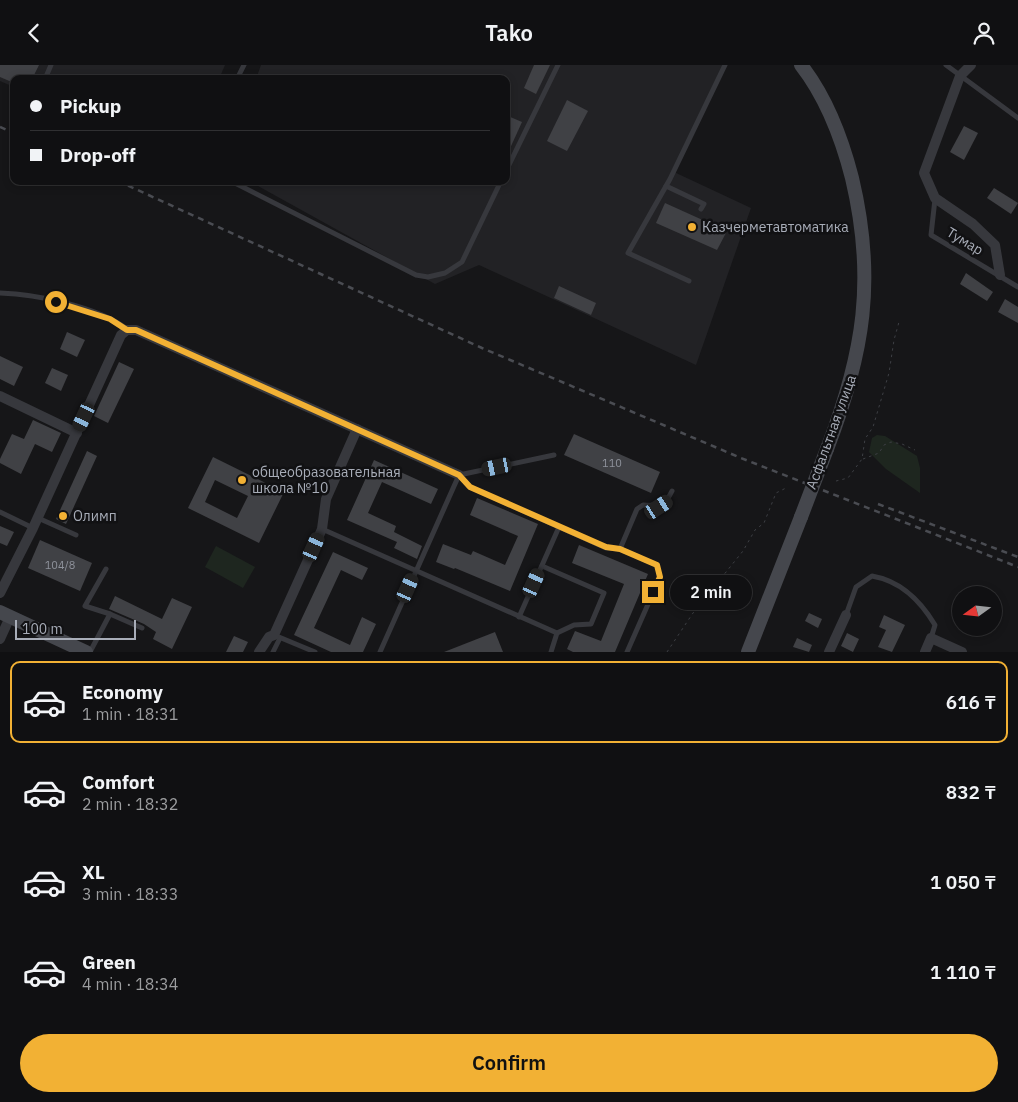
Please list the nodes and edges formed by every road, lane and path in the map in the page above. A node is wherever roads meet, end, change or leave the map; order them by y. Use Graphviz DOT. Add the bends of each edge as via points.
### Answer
graph roads {
  1 [pos="558,65"];
  2 [pos="725,65"];
  3 [pos="801,65"];
  4 [pos="946,65"];
  5 [pos="970,65"];
  6 [pos="960,76"];
  7 [pos="1018,118"];
  8 [pos="510,163"];
  9 [pos="239,185"];
  10 [pos="500,185"];
  11 [pos="666,186"];
  12 [pos="935,198"];
  13 [pos="701,209"];
  14 [pos="1000,275"];
  15 [pos="689,281"];
  16 [pos="1018,287"];
  17 [pos="0,293"];
  18 [pos="899,322"];
  19 [pos="127,330"];
  20 [pos="0,396"];
  21 [pos="357,429"];
  22 [pos="76,433"];
  23 [pos="915,450"];
  24 [pos="554,455"];
  25 [pos="862,459"];
  26 [pos="459,475"];
  27 [pos="836,481"];
  28 [pos="786,489"];
  29 [pos="672,491"];
  30 [pos="0,512"];
  31 [pos="38,518"];
  32 [pos="559,527"];
  33 [pos="33,528"];
  34 [pos="322,529"];
  35 [pos="76,535"];
  36 [pos="620,549"];
  37 [pos="542,566"];
  38 [pos="106,569"];
  39 [pos="415,572"];
  40 [pos="0,593"];
  41 [pos="110,614"];
  42 [pos="5,615"];
  43 [pos="846,615"];
  44 [pos="519,617"];
  45 [pos="142,628"];
  46 [pos="557,633"];
  47 [pos="277,636"];
  48 [pos="931,638"];
  49 [pos="0,639"];
  50 [pos="86,652"];
  51 [pos="90,652"];
  52 [pos="259,652"];
  53 [pos="273,652"];
  54 [pos="315,652"];
  55 [pos="380,652"];
  56 [pos="551,652"];
  57 [pos="627,652"];
  58 [pos="667,652"];
  59 [pos="748,652"];
  60 [pos="829,652"];
  61 [pos="924,652"];
  62 [pos="962,652"];
  1 -- 8 [label="lane"];
  2 -- 11 [label="lane"];
  3 -- 59 [label="main road, Асфальтная улица, bridge" via="820,94 846,153 863,228 864,307 854,366 841,413"];
  4 -- 6 [label="lane"];
  5 -- 6 [label="street"];
  6 -- 7 [label="lane"];
  6 -- 12 [label="street" via="924,173"];
  9 -- 10 [label="lane" via="416,275 428,277 445,273 462,262"];
  11 -- 13 [label="lane" via="704,204"];
  11 -- 15 [label="lane" via="628,253"];
  12 -- 14 [label="street" via="973,224 995,245"];
  12 -- 14 [label="lane, Тумар" via="931,235"];
  14 -- 16 [label="lane, Тумар"];
  17 -- 19 [label="lane" via="22,294 79,308 110,319"];
  18 -- 25 [label="path" via="890,373 873,427 865,439"];
  19 -- 21 [label="street" via="136,330"];
  19 -- 22 [label="street" via="121,335"];
  20 -- 22 [label="street"];
  21 -- 26 [label="street"];
  21 -- 34 [label="street" via="326,499"];
  22 -- 31 [label="street"];
  23 -- 25 [label="path" via="891,442 884,445 879,453"];
  24 -- 26 [label="lane"];
  25 -- 27 [label="path" via="848,478"];
  26 -- 32 [label="lane" via="470,487"];
  26 -- 39 [label="lane"];
  28 -- 58 [label="path" via="776,493 764,523 755,530 743,551 693,613"];
  29 -- 36 [label="lane" via="659,507 643,505 638,509"];
  30 -- 33 [label="lane"];
  31 -- 33 [label="street"];
  31 -- 35 [label="lane"];
  32 -- 36 [label="lane" via="606,547"];
  32 -- 37 [label="lane"];
  33 -- 40 [label="street"];
  34 -- 39 [label="lane"];
  34 -- 47 [label="street"];
  36 -- 57 [label="lane" via="657,565 660,577"];
  37 -- 44 [label="lane"];
  37 -- 46 [label="lane" via="604,593 591,624 574,625"];
  38 -- 41 [label="lane" via="86,606"];
  39 -- 44 [label="lane"];
  39 -- 55 [label="lane"];
  41 -- 45 [label="lane"];
  41 -- 51 [label="lane"];
  42 -- 49 [label="street"];
  42 -- 50 [label="main road"];
  43 -- 48 [label="lane" via="856,587 872,576 888,579 907,591 927,611 935,625"];
  43 -- 60 [label="street"];
  44 -- 46 [label="lane"];
  46 -- 56 [label="lane"];
  47 -- 52 [label="street" via="269,637"];
  47 -- 53 [label="lane"];
  47 -- 54 [label="lane"];
  48 -- 61 [label="street"];
  48 -- 62 [label="street"];
}
